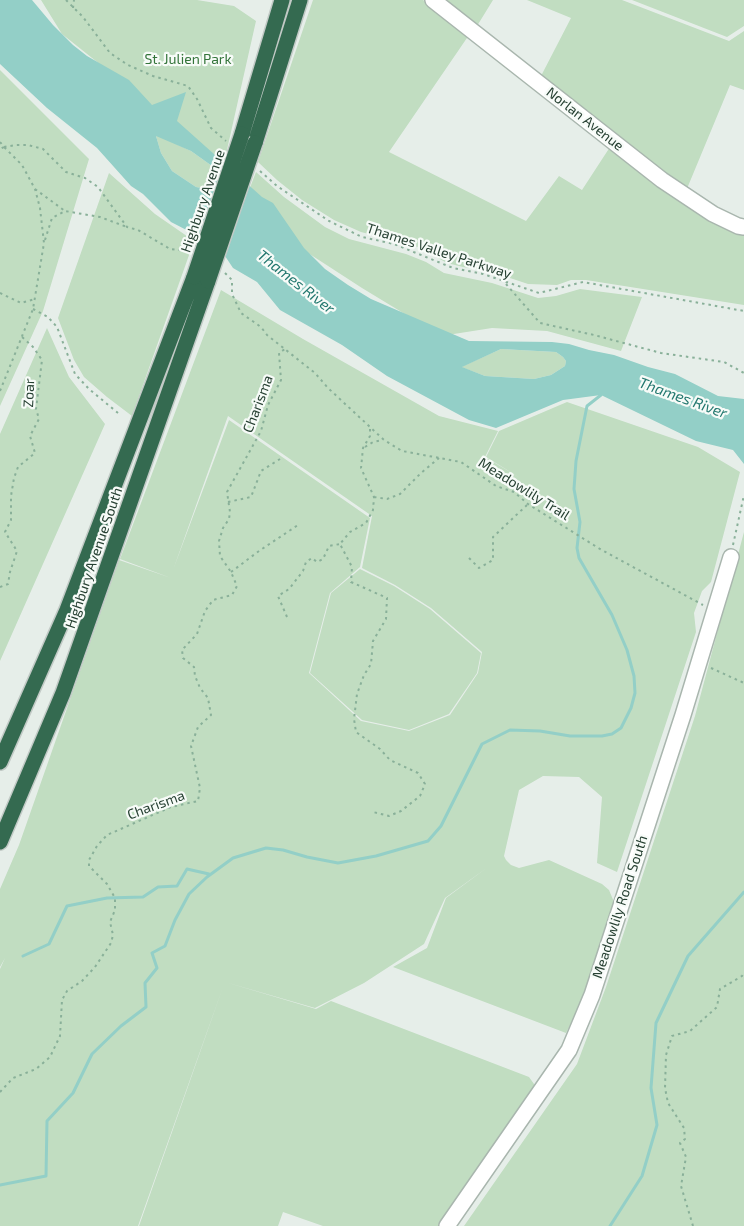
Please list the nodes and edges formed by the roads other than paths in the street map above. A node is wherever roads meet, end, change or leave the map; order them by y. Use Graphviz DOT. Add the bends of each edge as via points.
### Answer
graph roads {
  1 [pos="282,0"];
  2 [pos="300,0"];
  3 [pos="433,0"];
  4 [pos="248,139"];
  5 [pos="744,226"];
  6 [pos="201,279"];
  7 [pos="731,557"];
  8 [pos="0,762"];
  9 [pos="0,842"];
  10 [pos="447,1226"];
  1 -- 4 [label="highway"];
  2 -- 4 [label="highway"];
  3 -- 5 [label="street, Norlan Avenue" via="662,180 713,214"];
  4 -- 6 [label="highway, bridge"];
  6 -- 8 [label="highway, Highbury Avenue South" via="67,610"];
  6 -- 9 [label="highway, Highbury Avenue South" via="63,693"];
  7 -- 10 [label="street, Meadowlily Road South" via="592,995 569,1050"];
}
